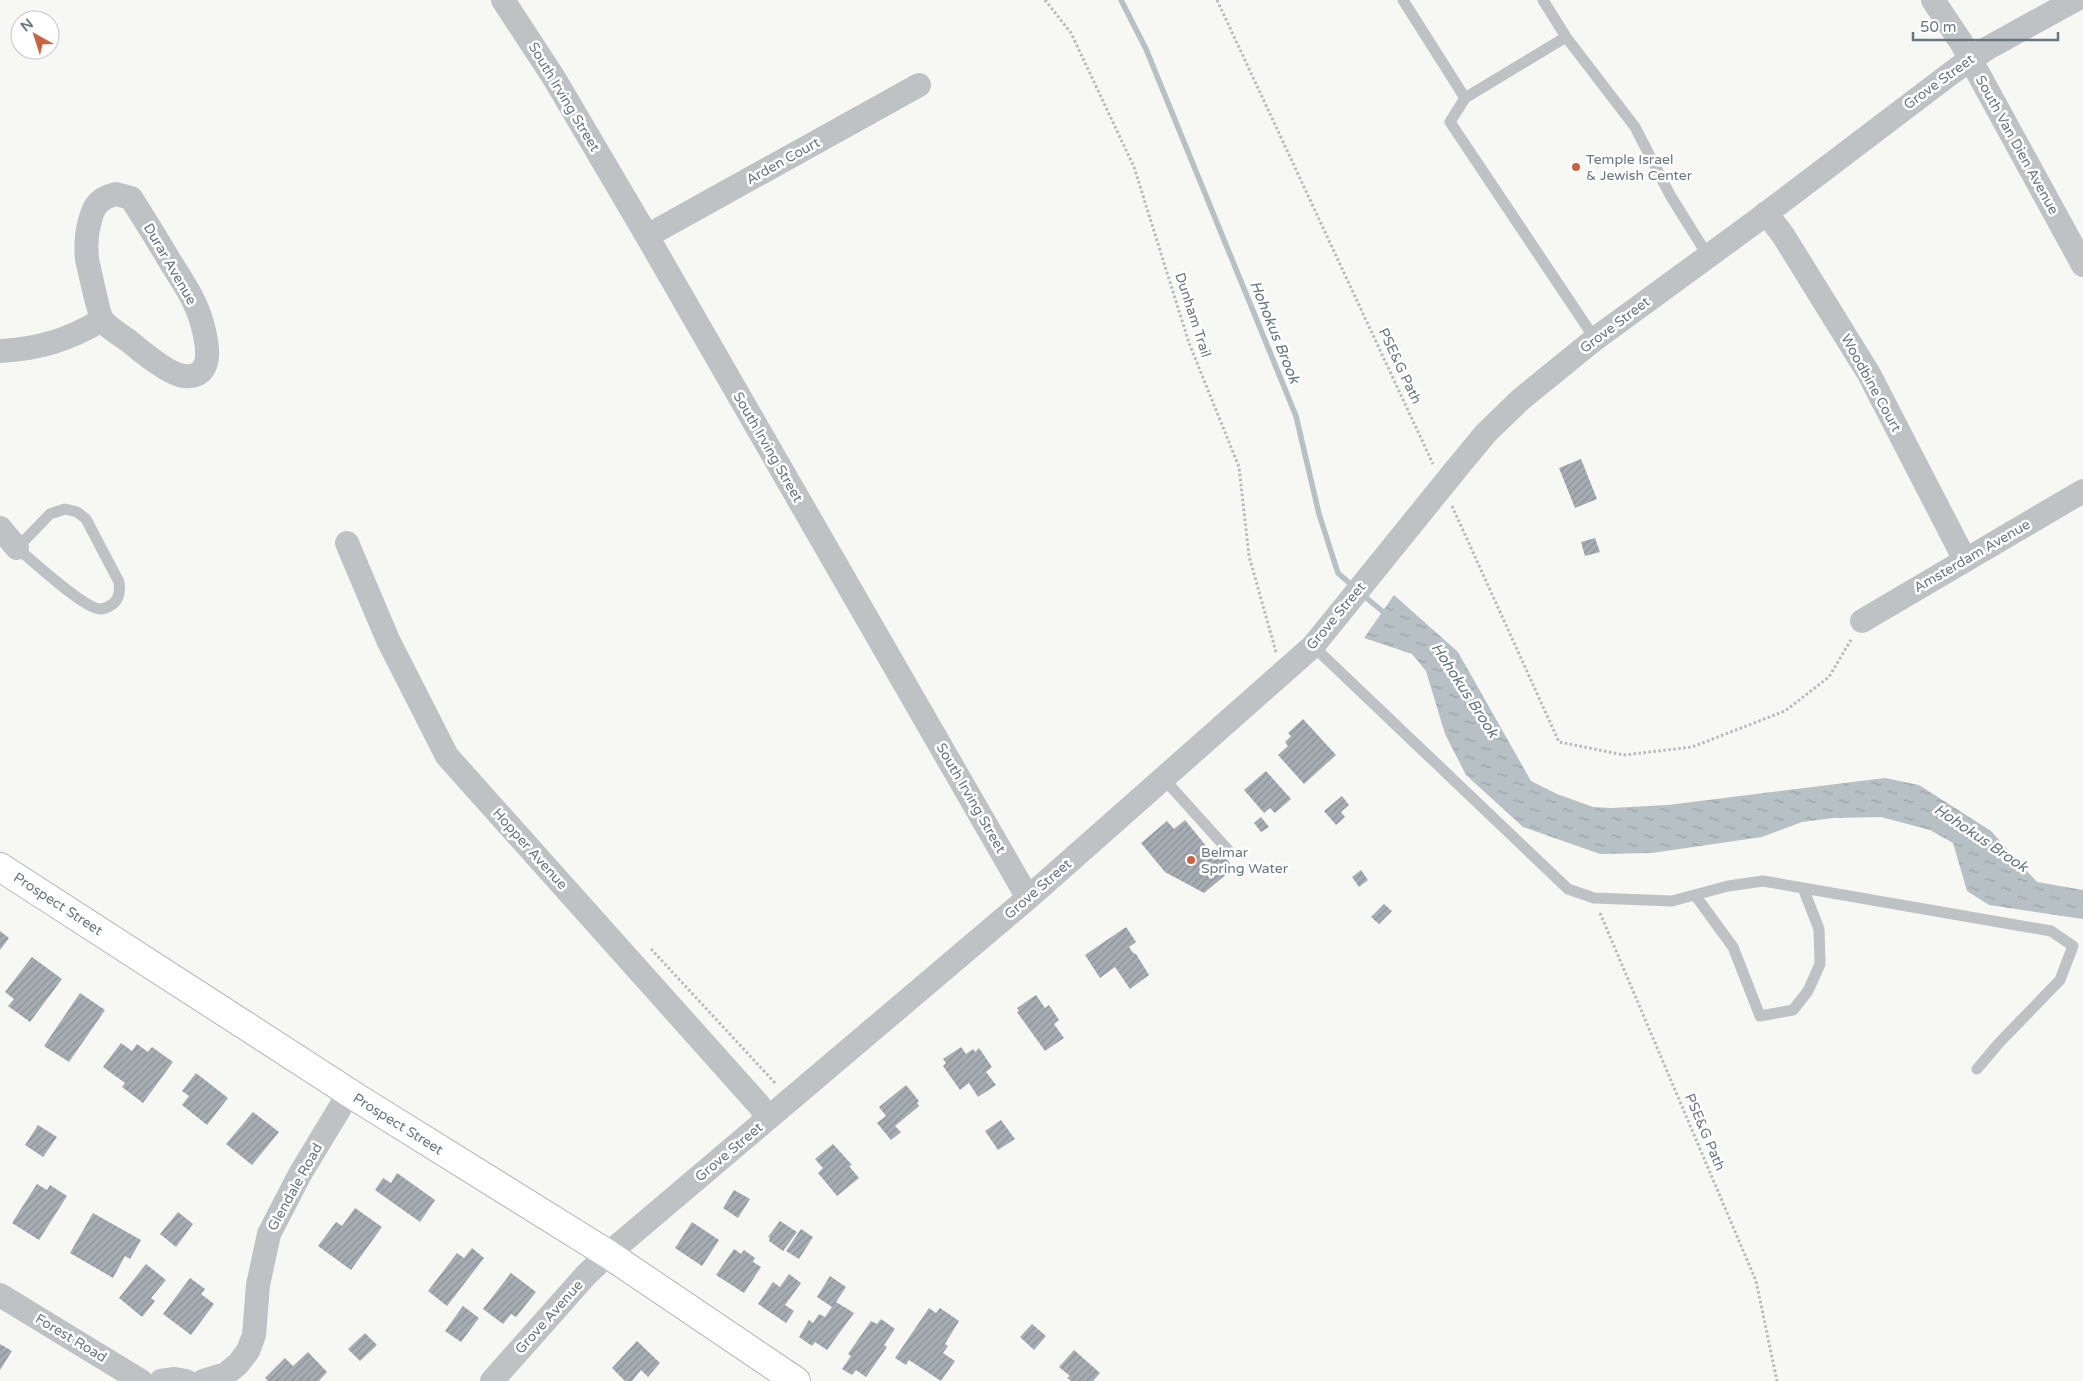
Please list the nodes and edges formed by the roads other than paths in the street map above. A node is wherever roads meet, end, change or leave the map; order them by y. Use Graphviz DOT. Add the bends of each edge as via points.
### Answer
graph roads {
  1 [pos="502,0"];
  2 [pos="1403,0"];
  3 [pos="1543,0"];
  4 [pos="1933,0"];
  5 [pos="2075,0"];
  6 [pos="1566,37"];
  7 [pos="1970,59"];
  8 [pos="919,85"];
  9 [pos="1465,98"];
  10 [pos="1766,213"];
  11 [pos="647,236"];
  12 [pos="1708,256"];
  13 [pos="2083,266"];
  14 [pos="102,320"];
  15 [pos="1595,339"];
  16 [pos="0,351"];
  17 [pos="2083,491"];
  18 [pos="0,528"];
  19 [pos="347,543"];
  20 [pos="17,548"];
  21 [pos="1965,560"];
  22 [pos="1862,621"];
  23 [pos="1313,646"];
  24 [pos="1164,779"];
  25 [pos="1228,850"];
  26 [pos="0,867"];
  27 [pos="1803,888"];
  28 [pos="1695,894"];
  29 [pos="1028,898"];
  30 [pos="1977,1069"];
  31 [pos="350,1093"];
  32 [pos="768,1118"];
  33 [pos="608,1254"];
  34 [pos="0,1295"];
  35 [pos="141,1381"];
  36 [pos="161,1381"];
  37 [pos="186,1381"];
  38 [pos="203,1381"];
  39 [pos="492,1381"];
  40 [pos="796,1381"];
  1 -- 11 [label="street, South Irving Street" via="554,78"];
  2 -- 9 [label="lane"];
  3 -- 6 [label="lane"];
  4 -- 7 [label="street, South Van Dien Avenue"];
  5 -- 7 [label="street, Grove Street"];
  6 -- 9 [label="lane"];
  6 -- 12 [label="lane" via="1635,127 1670,195"];
  7 -- 10 [label="street, Grove Street"];
  7 -- 13 [label="street, South Van Dien Avenue"];
  8 -- 11 [label="street, Arden Court"];
  9 -- 15 [label="lane" via="1450,122"];
  10 -- 12 [label="street, Grove Street"];
  10 -- 21 [label="street, Woodbine Court" via="1869,374"];
  11 -- 29 [label="street, South Irving Street"];
  12 -- 15 [label="street, Grove Street"];
  14 -- 14 [label="street, Durar Avenue" via="87,259 86,238 95,205 105,196 116,194 131,198 190,294 202,322 208,360 194,375 175,373 143,353"];
  14 -- 16 [label="street" via="81,333 52,344"];
  15 -- 23 [label="street, Grove Street" via="1520,400 1486,433"];
  17 -- 21 [label="street, Amsterdam Avenue"];
  18 -- 20 [label="street"];
  19 -- 32 [label="street, Hopper Avenue" via="388,640 447,756"];
  20 -- 20 [label="lane" via="55,581 91,606 100,609 117,600 119,582 86,519 76,512 65,509 50,514"];
  21 -- 22 [label="street, Amsterdam Avenue"];
  23 -- 24 [label="street, Grove Street"];
  23 -- 28 [label="lane" via="1568,889 1594,898 1672,901"];
  24 -- 25 [label="lane"];
  24 -- 29 [label="street, Grove Street"];
  26 -- 31 [label="main road, Prospect Street"];
  27 -- 28 [label="lane" via="1763,881"];
  27 -- 28 [label="lane" via="1819,929 1820,964 1808,991 1793,1010 1760,1016 1732,946"];
  27 -- 30 [label="lane" via="2034,927 2051,931 2073,946 2060,980"];
  29 -- 32 [label="street, Grove Street"];
  31 -- 33 [label="main road, Prospect Street"];
  31 -- 38 [label="street, Glendale Road" via="300,1174 269,1234 259,1277 254,1336 248,1351 226,1374"];
  32 -- 33 [label="street, Grove Street"];
  33 -- 39 [label="street, Grove Avenue" via="586,1274"];
  33 -- 40 [label="main road, Prospect Street"];
  34 -- 35 [label="street, Forest Road"];
  36 -- 37 [label="street"];
}
